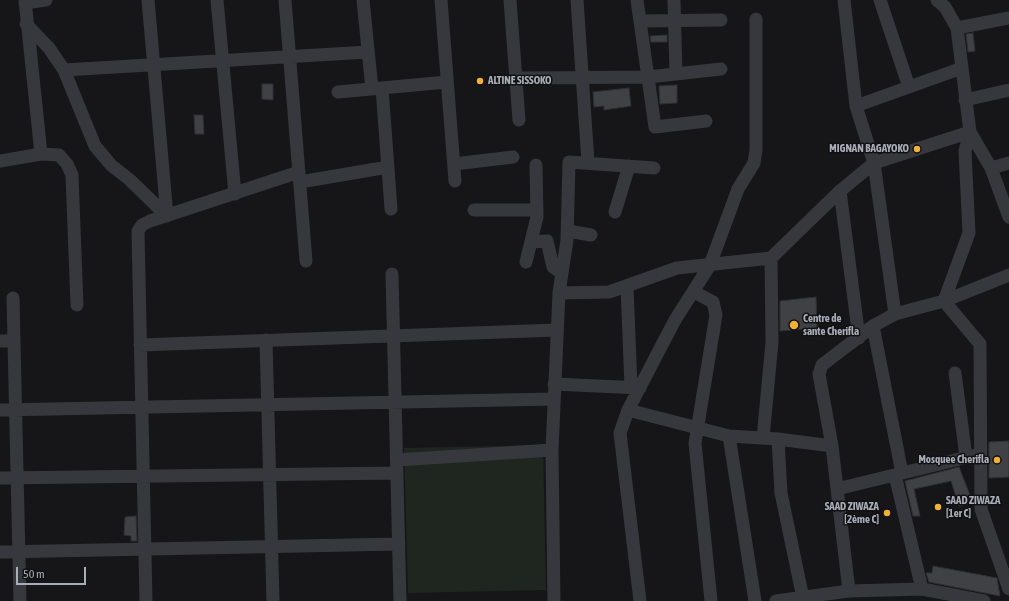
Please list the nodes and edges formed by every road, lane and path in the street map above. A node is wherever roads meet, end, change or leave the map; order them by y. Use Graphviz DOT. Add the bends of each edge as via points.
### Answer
graph roads {
  1 [pos="46,0"];
  2 [pos="148,0"];
  3 [pos="217,0"];
  4 [pos="285,0"];
  5 [pos="363,0"];
  6 [pos="441,0"];
  7 [pos="510,0"];
  8 [pos="577,0"];
  9 [pos="637,0"];
  10 [pos="674,0"];
  11 [pos="844,0"];
  12 [pos="880,0"];
  13 [pos="25,2"];
  14 [pos="942,2"];
  15 [pos="1009,18"];
  16 [pos="756,19"];
  17 [pos="721,20"];
  18 [pos="640,21"];
  19 [pos="675,21"];
  20 [pos="26,24"];
  21 [pos="957,28"];
  22 [pos="368,52"];
  23 [pos="290,57"];
  24 [pos="223,61"];
  25 [pos="154,65"];
  26 [pos="962,68"];
  27 [pos="721,69"];
  28 [pos="64,70"];
  29 [pos="676,74"];
  30 [pos="648,77"];
  31 [pos="516,78"];
  32 [pos="583,78"];
  33 [pos="447,82"];
  34 [pos="909,87"];
  35 [pos="377,88"];
  36 [pos="1009,90"];
  37 [pos="338,92"];
  38 [pos="965,100"];
  39 [pos="856,106"];
  40 [pos="519,120"];
  41 [pos="706,121"];
  42 [pos="970,132"];
  43 [pos="41,154"];
  44 [pos="513,157"];
  45 [pos="0,162"];
  46 [pos="588,162"];
  47 [pos="874,163"];
  48 [pos="1009,163"];
  49 [pos="454,164"];
  50 [pos="536,165"];
  51 [pos="629,166"];
  52 [pos="388,167"];
  53 [pos="654,168"];
  54 [pos="991,168"];
  55 [pos="299,177"];
  56 [pos="455,181"];
  57 [pos="840,191"];
  58 [pos="236,194"];
  59 [pos="391,209"];
  60 [pos="474,210"];
  61 [pos="537,210"];
  62 [pos="615,212"];
  63 [pos="167,216"];
  64 [pos="1009,217"];
  65 [pos="568,231"];
  66 [pos="591,235"];
  67 [pos="531,242"];
  68 [pos="771,258"];
  69 [pos="306,261"];
  70 [pos="526,262"];
  71 [pos="710,265"];
  72 [pos="562,273"];
  73 [pos="392,274"];
  74 [pos="1009,275"];
  75 [pos="627,286"];
  76 [pos="694,292"];
  77 [pos="559,293"];
  78 [pos="13,298"];
  79 [pos="944,301"];
  80 [pos="77,305"];
  81 [pos="895,314"];
  82 [pos="873,326"];
  83 [pos="557,330"];
  84 [pos="393,336"];
  85 [pos="859,338"];
  86 [pos="266,340"];
  87 [pos="0,341"];
  88 [pos="14,341"];
  89 [pos="140,345"];
  90 [pos="955,373"];
  91 [pos="554,384"];
  92 [pos="635,388"];
  93 [pos="554,399"];
  94 [pos="395,402"];
  95 [pos="268,405"];
  96 [pos="142,408"];
  97 [pos="0,410"];
  98 [pos="16,410"];
  99 [pos="628,410"];
  100 [pos="698,428"];
  101 [pos="729,436"];
  102 [pos="763,438"];
  103 [pos="778,439"];
  104 [pos="832,446"];
  105 [pos="552,450"];
  106 [pos="980,454"];
  107 [pos="966,457"];
  108 [pos="397,466"];
  109 [pos="270,474"];
  110 [pos="899,474"];
  111 [pos="143,475"];
  112 [pos="17,477"];
  113 [pos="0,478"];
  114 [pos="837,489"];
  115 [pos="399,544"];
  116 [pos="272,547"];
  117 [pos="145,550"];
  118 [pos="0,552"];
  119 [pos="19,552"];
  120 [pos="922,589"];
  121 [pos="1009,589"];
  122 [pos="849,591"];
  123 [pos="803,598"];
  124 [pos="20,601"];
  125 [pos="146,601"];
  126 [pos="273,601"];
  127 [pos="400,601"];
  128 [pos="554,601"];
  129 [pos="640,601"];
  130 [pos="711,601"];
  131 [pos="755,601"];
  132 [pos="776,601"];
  133 [pos="984,601"];
  1 -- 13 [label="street"];
  2 -- 25 [label="street"];
  3 -- 24 [label="street"];
  4 -- 23 [label="street"];
  5 -- 22 [label="street"];
  6 -- 33 [label="street"];
  7 -- 31 [label="street"];
  8 -- 32 [label="street"];
  9 -- 18 [label="street"];
  10 -- 19 [label="street"];
  11 -- 39 [label="street"];
  12 -- 34 [label="street"];
  13 -- 20 [label="street"];
  14 -- 21 [label="street"];
  15 -- 21 [label="street"];
  16 -- 71 [label="street" via="754,163 738,189"];
  17 -- 19 [label="street"];
  18 -- 19 [label="street"];
  18 -- 30 [label="street"];
  19 -- 29 [label="street"];
  20 -- 28 [label="street"];
  20 -- 43 [label="street"];
  21 -- 26 [label="street"];
  22 -- 23 [label="street"];
  22 -- 35 [label="street"];
  23 -- 24 [label="street"];
  23 -- 55 [label="street"];
  24 -- 25 [label="street"];
  24 -- 58 [label="street"];
  25 -- 28 [label="street"];
  25 -- 63 [label="street"];
  26 -- 34 [label="street"];
  26 -- 38 [label="street"];
  27 -- 29 [label="street"];
  28 -- 63 [label="street" via="95,146"];
  29 -- 30 [label="street"];
  30 -- 32 [label="street"];
  30 -- 41 [label="street" via="655,127"];
  31 -- 32 [label="street"];
  31 -- 40 [label="street"];
  32 -- 46 [label="street"];
  33 -- 35 [label="street"];
  33 -- 49 [label="street"];
  34 -- 39 [label="street"];
  35 -- 37 [label="street"];
  35 -- 52 [label="street"];
  36 -- 38 [label="street"];
  38 -- 42 [label="street"];
  39 -- 47 [label="street"];
  42 -- 47 [label="street"];
  42 -- 54 [label="street"];
  42 -- 79 [label="street" via="965,151 969,233"];
  43 -- 45 [label="street"];
  43 -- 80 [label="street" via="58,155 67,164 72,175"];
  44 -- 49 [label="street"];
  46 -- 51 [label="street"];
  46 -- 65 [label="street" via="569,162"];
  47 -- 57 [label="street"];
  47 -- 81 [label="street"];
  48 -- 54 [label="street"];
  49 -- 56 [label="street"];
  50 -- 61 [label="street"];
  51 -- 53 [label="street"];
  51 -- 62 [label="street"];
  52 -- 55 [label="street"];
  52 -- 59 [label="street"];
  54 -- 64 [label="street"];
  55 -- 58 [label="street"];
  55 -- 69 [label="street"];
  57 -- 68 [label="street"];
  57 -- 85 [label="street"];
  58 -- 63 [label="street"];
  60 -- 61 [label="street"];
  61 -- 67 [label="street"];
  63 -- 89 [label="street" via="142,225 138,230"];
  65 -- 66 [label="street"];
  65 -- 72 [label="street"];
  67 -- 70 [label="street"];
  67 -- 72 [label="street" via="548,241 553,268"];
  68 -- 71 [label="street"];
  68 -- 102 [label="street" via="772,342"];
  71 -- 75 [label="street" via="677,268"];
  71 -- 76 [label="street"];
  72 -- 77 [label="street"];
  73 -- 84 [label="street"];
  74 -- 79 [label="street"];
  75 -- 77 [label="street" via="609,292"];
  75 -- 92 [label="street"];
  76 -- 92 [label="street"];
  76 -- 100 [label="street" via="713,302 716,315"];
  77 -- 83 [label="street"];
  78 -- 88 [label="street"];
  79 -- 81 [label="street"];
  79 -- 106 [label="street" via="980,344"];
  81 -- 82 [label="street"];
  82 -- 85 [label="street"];
  82 -- 110 [label="street"];
  83 -- 84 [label="street"];
  83 -- 91 [label="street"];
  84 -- 86 [label="street"];
  84 -- 94 [label="street"];
  85 -- 104 [label="street" via="828,359 822,365 819,374"];
  86 -- 89 [label="street"];
  86 -- 95 [label="street"];
  87 -- 88 [label="street"];
  88 -- 98 [label="street"];
  89 -- 96 [label="street"];
  90 -- 107 [label="street"];
  91 -- 92 [label="street"];
  91 -- 93 [label="street"];
  92 -- 99 [label="street"];
  93 -- 94 [label="street"];
  93 -- 105 [label="street"];
  94 -- 95 [label="street"];
  94 -- 108 [label="street"];
  95 -- 96 [label="street"];
  95 -- 109 [label="street"];
  96 -- 98 [label="street"];
  96 -- 111 [label="street"];
  97 -- 98 [label="street"];
  98 -- 112 [label="street"];
  99 -- 100 [label="street"];
  99 -- 129 [label="street" via="620,433"];
  100 -- 101 [label="street"];
  100 -- 130 [label="street" via="695,443"];
  101 -- 102 [label="street"];
  101 -- 131 [label="street"];
  102 -- 103 [label="street"];
  103 -- 104 [label="street"];
  103 -- 123 [label="street" via="781,493"];
  104 -- 114 [label="street"];
  105 -- 108 [label="street"];
  105 -- 128 [label="street"];
  106 -- 107 [label="street"];
  106 -- 121 [label="street" via="981,509"];
  107 -- 110 [label="street"];
  108 -- 109 [label="street"];
  108 -- 115 [label="street"];
  109 -- 111 [label="street"];
  109 -- 116 [label="street"];
  110 -- 114 [label="street"];
  110 -- 120 [label="street"];
  111 -- 112 [label="street"];
  111 -- 117 [label="street"];
  112 -- 113 [label="street"];
  112 -- 119 [label="street"];
  114 -- 122 [label="street"];
  115 -- 116 [label="street"];
  115 -- 127 [label="street"];
  116 -- 117 [label="street"];
  116 -- 126 [label="street"];
  117 -- 119 [label="street"];
  117 -- 125 [label="street"];
  118 -- 119 [label="street"];
  119 -- 124 [label="street"];
  120 -- 122 [label="street"];
  120 -- 133 [label="street"];
  122 -- 123 [label="street"];
  123 -- 132 [label="street"];
}
